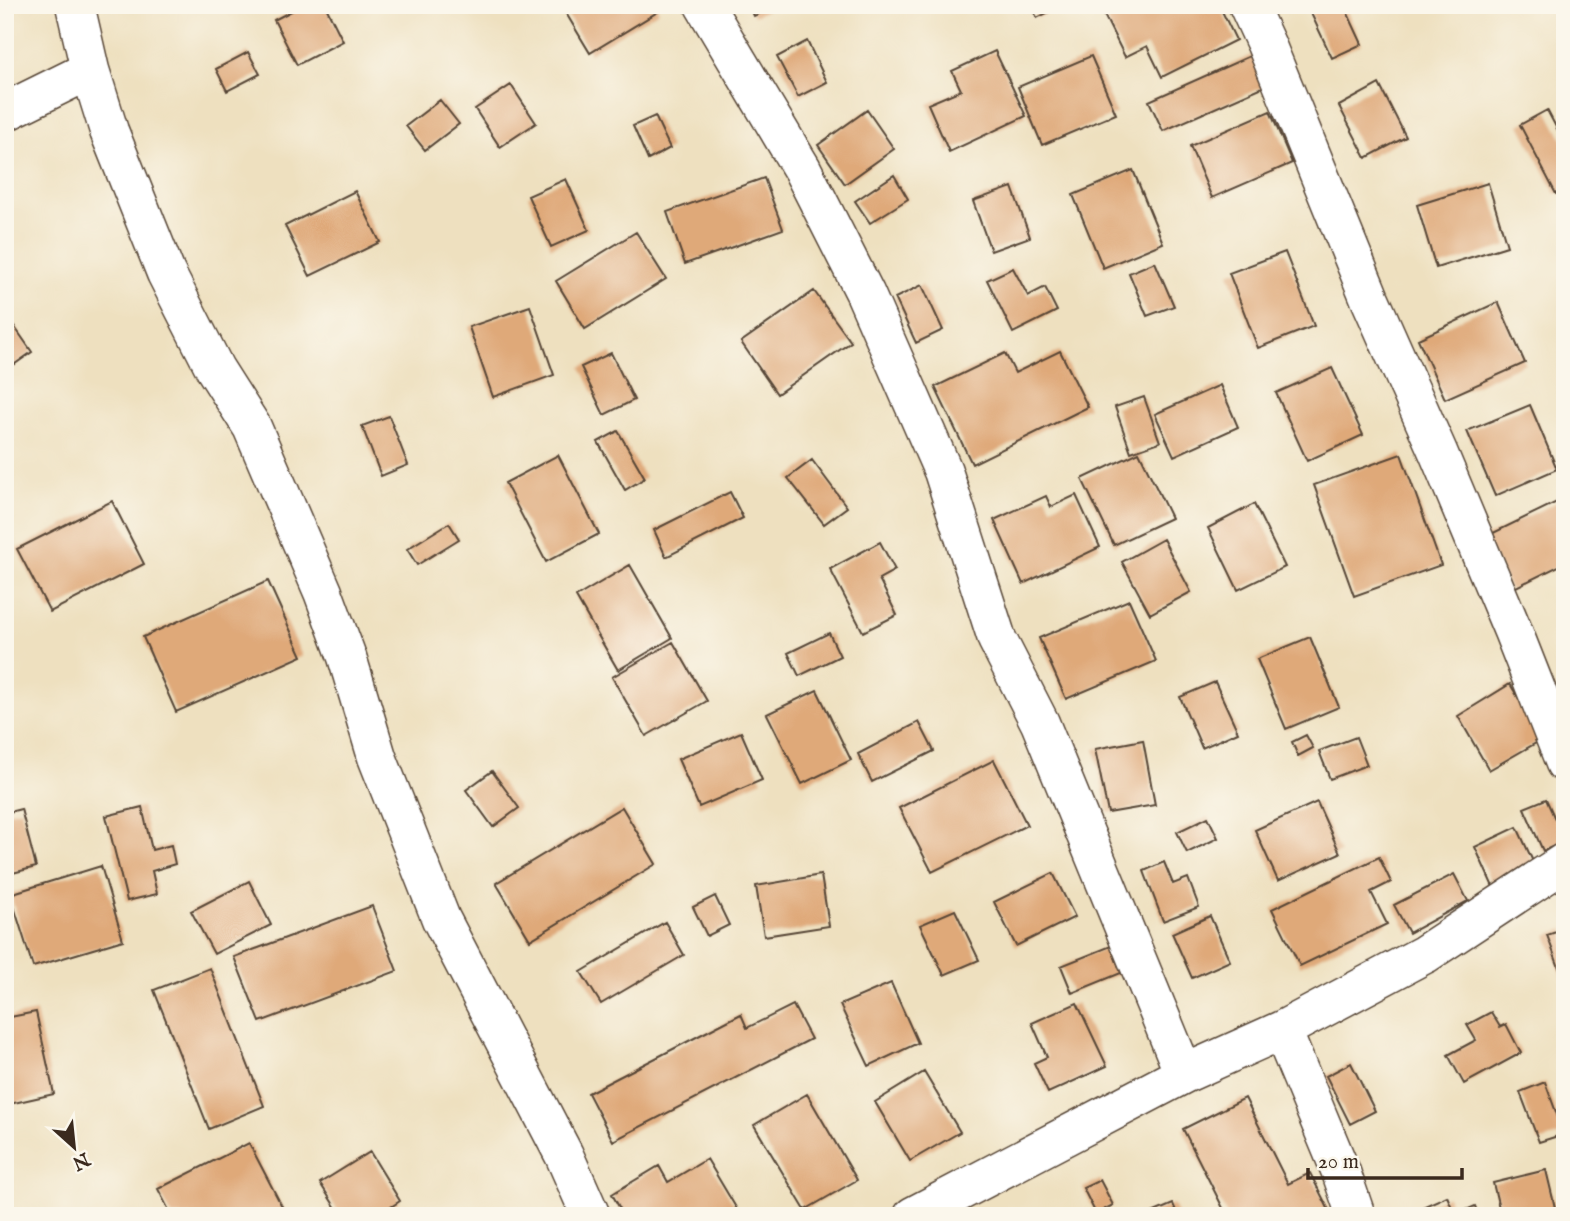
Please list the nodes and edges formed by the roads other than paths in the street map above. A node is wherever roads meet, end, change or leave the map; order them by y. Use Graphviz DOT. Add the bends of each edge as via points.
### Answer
graph roads {
  1 [pos="75,5"];
  2 [pos="704,5"];
  3 [pos="1248,5"];
  4 [pos="90,71"];
  5 [pos="5,112"];
  6 [pos="1565,763"];
  7 [pos="1565,862"];
  8 [pos="1282,1030"];
  9 [pos="1185,1074"];
  10 [pos="591,1216"];
  11 [pos="914,1216"];
  12 [pos="1356,1216"];
  1 -- 4 [label="street"];
  2 -- 9 [label="street" via="802,169 865,293 943,471 997,639 1040,723"];
  3 -- 6 [label="street"];
  4 -- 5 [label="street"];
  4 -- 10 [label="street" via="166,273 215,369 252,427 323,592 377,757 441,919"];
  7 -- 8 [label="street" via="1425,954"];
  8 -- 9 [label="street"];
  8 -- 12 [label="street"];
  9 -- 11 [label="street"];
}
